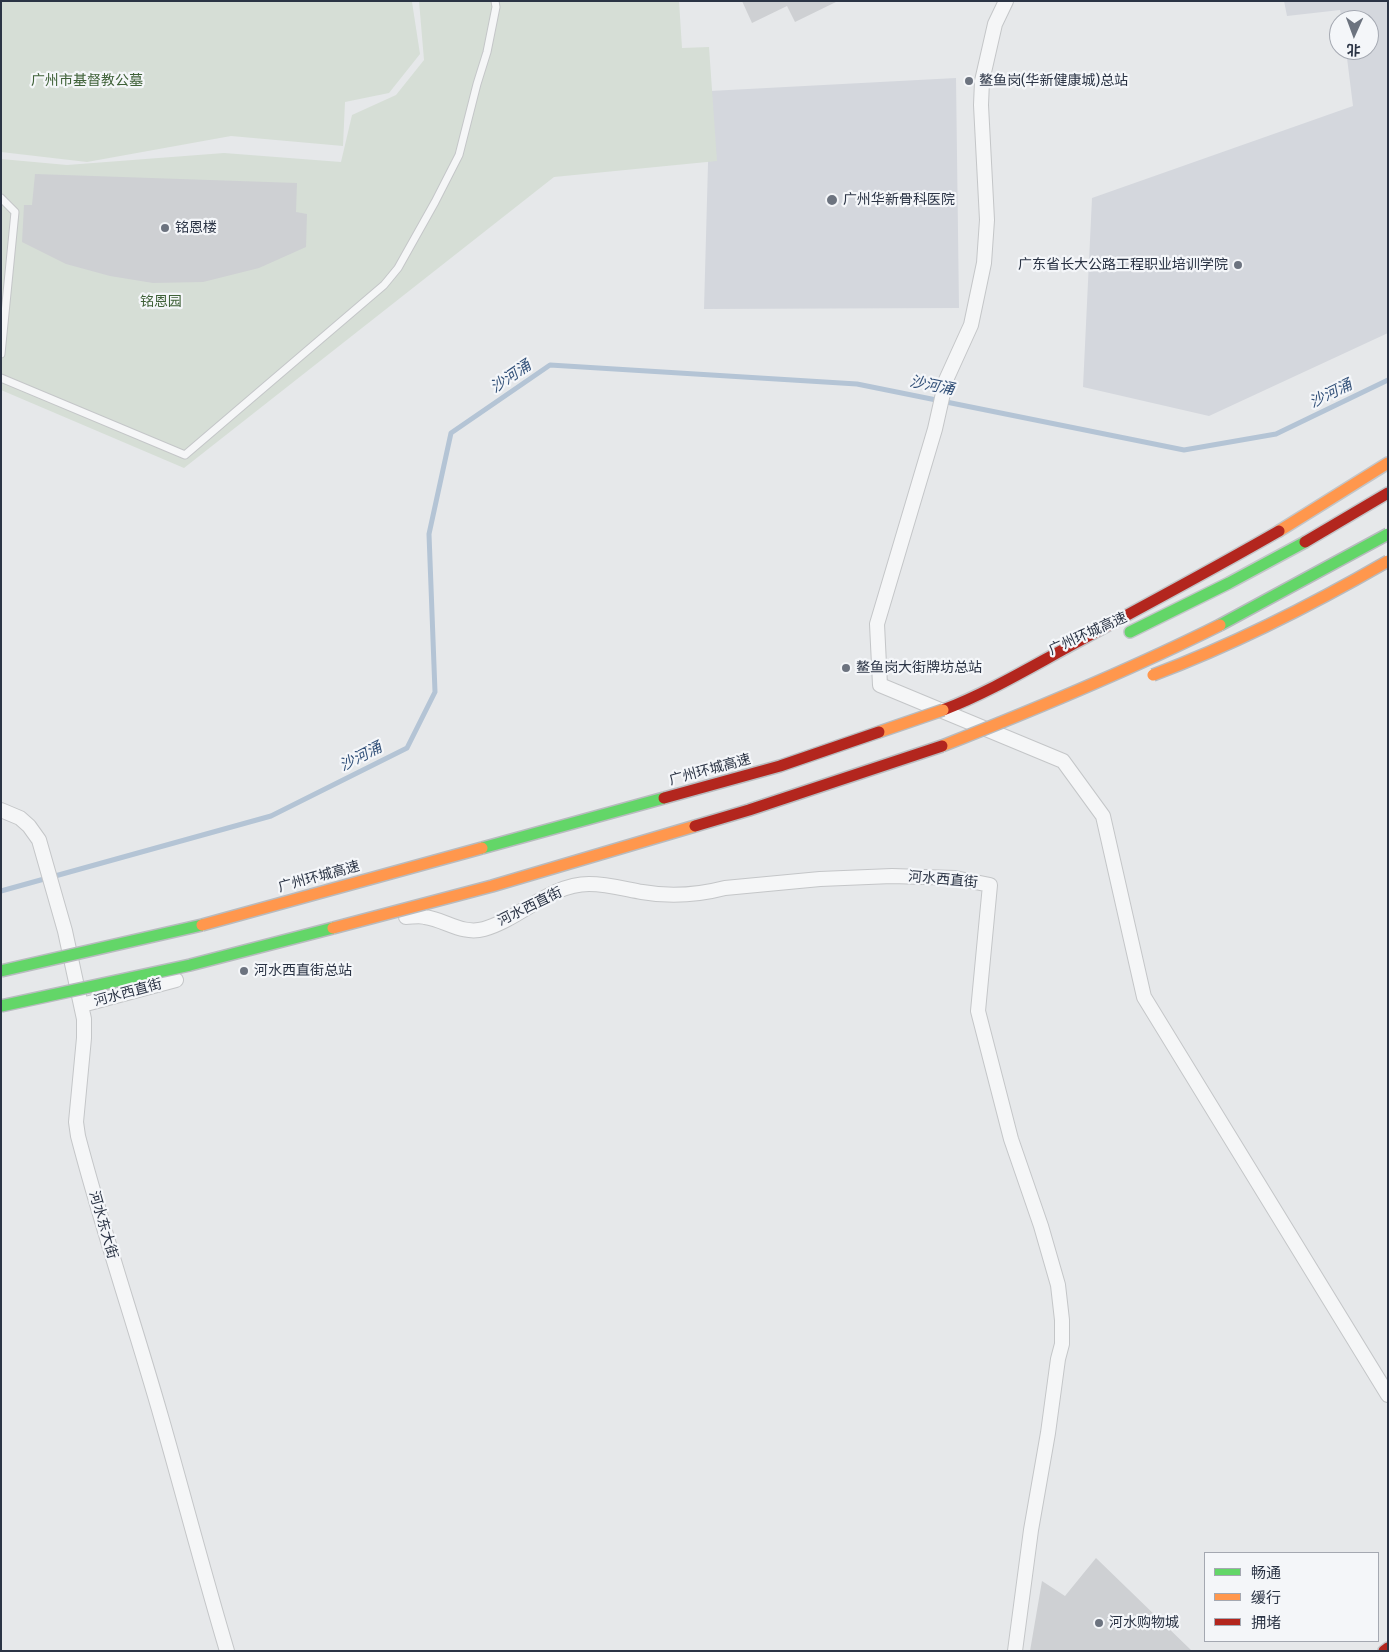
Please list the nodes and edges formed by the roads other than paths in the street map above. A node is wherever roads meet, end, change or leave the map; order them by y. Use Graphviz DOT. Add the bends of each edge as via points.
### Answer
graph roads {
  1 [pos="495,1"];
  2 [pos="1006,1"];
  3 [pos="1,198"];
  4 [pos="1,354"];
  5 [pos="1,378"];
  6 [pos="1388,463"];
  7 [pos="1388,493"];
  8 [pos="1388,534"];
  9 [pos="1388,561"];
  10 [pos="1120,636"];
  11 [pos="1071,659"];
  12 [pos="1142,679"];
  13 [pos="1105,691"];
  14 [pos="943,710"];
  15 [pos="938,748"];
  16 [pos="1,810"];
  17 [pos="1,971"];
  18 [pos="82,1005"];
  19 [pos="1,1006"];
  20 [pos="1388,1395"];
  21 [pos="1388,1648"];
  22 [pos="227,1651"];
  23 [pos="1015,1651"];
  24 [pos="1384,1651"];
  1 -- 5 [label="lane" via="487,52 459,155 398,268 384,285 185,455"];
  2 -- 20 [label="street" via="996,24 982,81 987,220 984,263 971,325 946,380 936,429 877,624 880,686 1063,761 1103,816 1144,997"];
  3 -- 4 [label="lane" via="15,212"];
  6 -- 14 [label="main road" via="1217,567 1003,683"];
  7 -- 10 [label="main road, 广州环城高速" via="1264,565"];
  8 -- 15 [label="main road, bridge" via="1194,638 1072,695"];
  9 -- 12 [label="main road, bridge" via="1253,634"];
  11 -- 14 [label="main road, 广州环城高速"];
  13 -- 15 [label="main road, bridge"];
  14 -- 17 [label="main road, 广州环城高速, bridge" via="780,766 184,930"];
  15 -- 19 [label="main road, bridge" via="749,810 492,886 190,965"];
  16 -- 18 [label="street, 河水东大街" via="20,818 40,840"];
  18 -- 22 [label="street, 河水东大街" via="84,1038 76,1122 78,1136"];
  18 -- 23 [label="street, 河水西直街" via="371,928 397,917 424,916 466,931 483,929 555,893 588,884 667,895 858,877 955,878 990,885 978,1011 1011,1139 1058,1285 1062,1320 1062,1344"];
  21 -- 24 [label="main road"];
}
